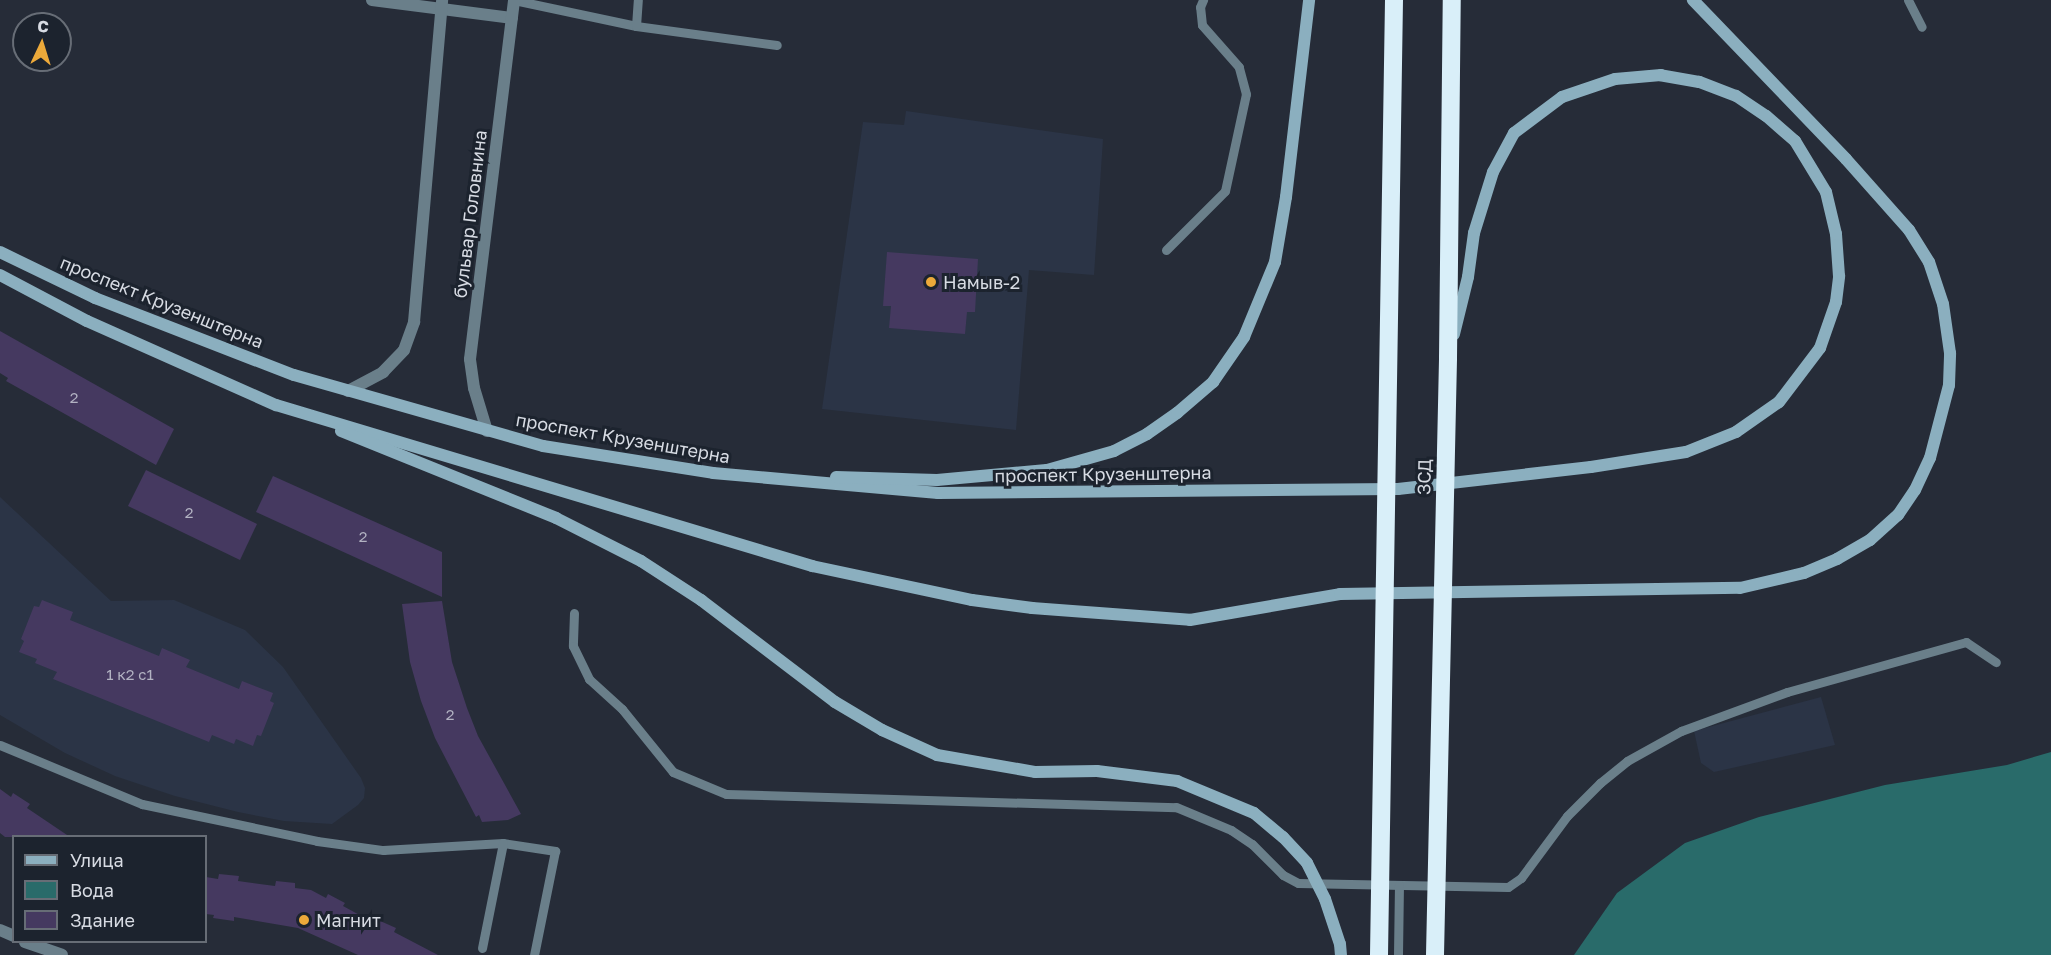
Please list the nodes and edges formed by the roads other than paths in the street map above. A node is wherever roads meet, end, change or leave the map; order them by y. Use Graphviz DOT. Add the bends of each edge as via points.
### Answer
graph roads {
  1 [pos="372,0"];
  2 [pos="514,0"];
  3 [pos="638,0"];
  4 [pos="1203,0"];
  5 [pos="1310,0"];
  6 [pos="1394,0"];
  7 [pos="1452,0"];
  8 [pos="1693,0"];
  9 [pos="1908,0"];
  10 [pos="442,5"];
  11 [pos="512,18"];
  12 [pos="636,26"];
  13 [pos="1922,27"];
  14 [pos="777,45"];
  15 [pos="1166,250"];
  16 [pos="0,252"];
  17 [pos="0,275"];
  18 [pos="1448,358"];
  19 [pos="348,391"];
  20 [pos="276,405"];
  21 [pos="487,431"];
  22 [pos="713,473"];
  23 [pos="574,613"];
  24 [pos="1996,662"];
  25 [pos="0,745"];
  26 [pos="504,843"];
  27 [pos="1399,885"];
  28 [pos="28,943"];
  29 [pos="482,948"];
  30 [pos="62,955"];
  31 [pos="534,955"];
  32 [pos="1341,955"];
  33 [pos="1379,955"];
  34 [pos="1398,955"];
  35 [pos="1435,955"];
  1 -- 10 [label="street"];
  2 -- 11 [label="street, бульвар Головнина"];
  2 -- 12 [label="lane"];
  3 -- 12 [label="lane"];
  4 -- 15 [label="lane" via="1202,25 1239,67 1246,94 1225,191"];
  5 -- 22 [label="main road" via="1287,197 1275,262 1244,337 1213,382 1177,413 1114,451 1047,470 937,480"];
  6 -- 33 [label="highway, ЗСД, bridge"];
  7 -- 18 [label="highway, ЗСД, bridge"];
  8 -- 20 [label="main road" via="1909,230 1929,262 1943,304 1950,353 1949,385 1930,458 1910,498 1898,515 1870,540 1804,573 1740,588 1340,594 1190,620 1032,608 972,600 812,566"];
  9 -- 13 [label="lane"];
  10 -- 11 [label="street"];
  10 -- 19 [label="street" via="414,322 404,350 383,372"];
  11 -- 21 [label="street, бульвар Головнина" via="470,359"];
  12 -- 14 [label="lane"];
  16 -- 19 [label="main road, проспект Крузенштерна" via="95,298 294,375"];
  17 -- 20 [label="main road" via="87,321"];
  18 -- 22 [label="main road, проспект Крузенштерна" via="1474,233 1493,172 1514,133 1562,97 1615,79 1661,75 1699,82 1736,96 1795,141 1826,192 1836,234 1839,276 1836,302 1820,348 1779,402 1736,432 1686,452 1398,489 938,493"];
  18 -- 35 [label="highway, ЗСД, bridge"];
  19 -- 21 [label="main road, проспект Крузенштерна"];
  20 -- 32 [label="main road, bridge" via="556,518 641,561 701,600 835,702 882,730 937,755 1035,772 1097,771 1177,781 1254,813 1307,863 1325,899"];
  21 -- 22 [label="main road, проспект Крузенштерна" via="543,446"];
  23 -- 27 [label="lane" via="573,646 588,679 622,709 674,772 726,794 1176,807 1231,830 1252,844 1283,875 1298,883"];
  24 -- 27 [label="lane" via="1966,642 1730,712 1664,739 1627,761 1568,816 1521,878 1508,887"];
  25 -- 26 [label="lane" via="142,804 317,841 383,850"];
  26 -- 29 [label="lane"];
  26 -- 31 [label="lane" via="555,851"];
  27 -- 34 [label="lane"];
  28 -- 30 [label="street"];
}
